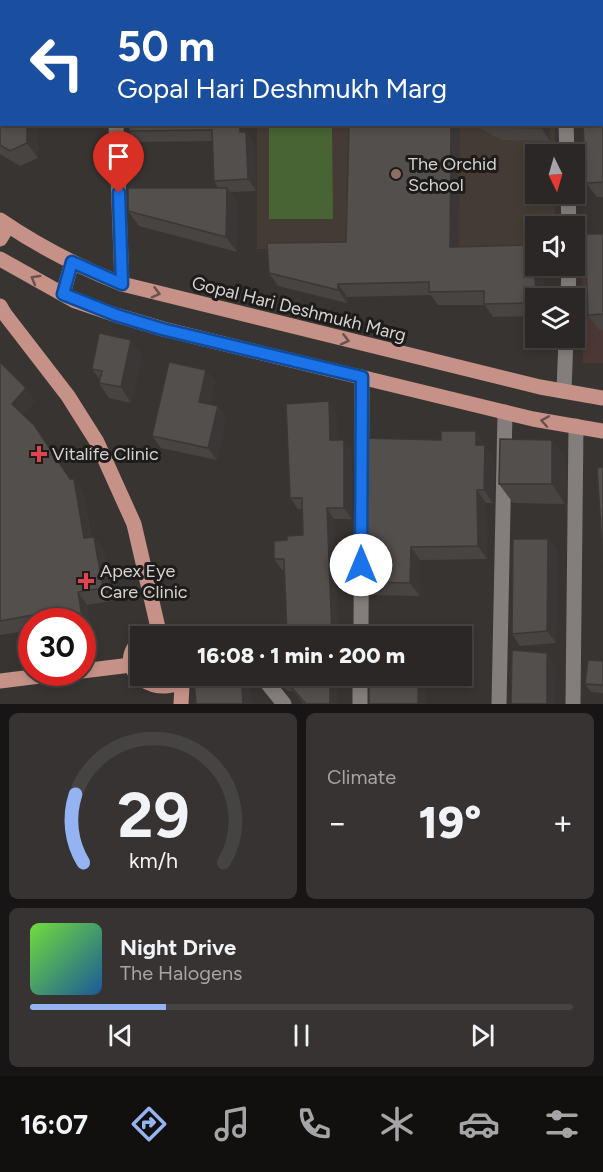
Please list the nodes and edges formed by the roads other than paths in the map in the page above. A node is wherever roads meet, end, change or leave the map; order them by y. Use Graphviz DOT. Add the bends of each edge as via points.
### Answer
graph roads {
  1 [pos="116,126"];
  2 [pos="566,126"];
  3 [pos="567,144"];
  4 [pos="3,228"];
  5 [pos="0,259"];
  6 [pos="72,262"];
  7 [pos="122,284"];
  8 [pos="63,294"];
  9 [pos="0,306"];
  10 [pos="566,348"];
  11 [pos="362,377"];
  12 [pos="564,392"];
  13 [pos="603,398"];
  14 [pos="505,412"];
  15 [pos="576,426"];
  16 [pos="603,431"];
  17 [pos="152,626"];
  18 [pos="361,626"];
  19 [pos="130,665"];
  20 [pos="96,669"];
  21 [pos="18,679"];
  22 [pos="0,681"];
  23 [pos="141,686"];
  24 [pos="179,686"];
  25 [pos="184,686"];
  26 [pos="270,686"];
  27 [pos="360,686"];
  28 [pos="182,704"];
  29 [pos="284,704"];
  30 [pos="360,704"];
  31 [pos="499,704"];
  32 [pos="573,704"];
  1 -- 7 [label="street"];
  2 -- 3 [label="street"];
  4 -- 6 [label="main road, Gopal Hari Deshmukh Marg"];
  8 -- 5 [label="main road, one-way"];
  6 -- 7 [label="main road, Gopal Hari Deshmukh Marg"];
  6 -- 8 [label="main road"];
  7 -- 12 [label="main road, Gopal Hari Deshmukh Marg, one-way"];
  8 -- 11 [label="main road" via="162,329"];
  9 -- 17 [label="main road" via="68,396 97,442 134,524"];
  10 -- 12 [label="street"];
  11 -- 14 [label="main road"];
  11 -- 18 [label="street"];
  12 -- 13 [label="main road, Gopal Hari Deshmukh Marg"];
  15 -- 14 [label="main road, one-way"];
  14 -- 31 [label="street"];
  15 -- 16 [label="main road"];
  15 -- 32 [label="street"];
  19 -- 20 [label="main road"];
  21 -- 22 [label="main road"];
  23 -- 24 [label="main road" via="147,694 164,693"];
  25 -- 28 [label="main road"];
  26 -- 29 [label="street"];
  27 -- 30 [label="street"];
}
